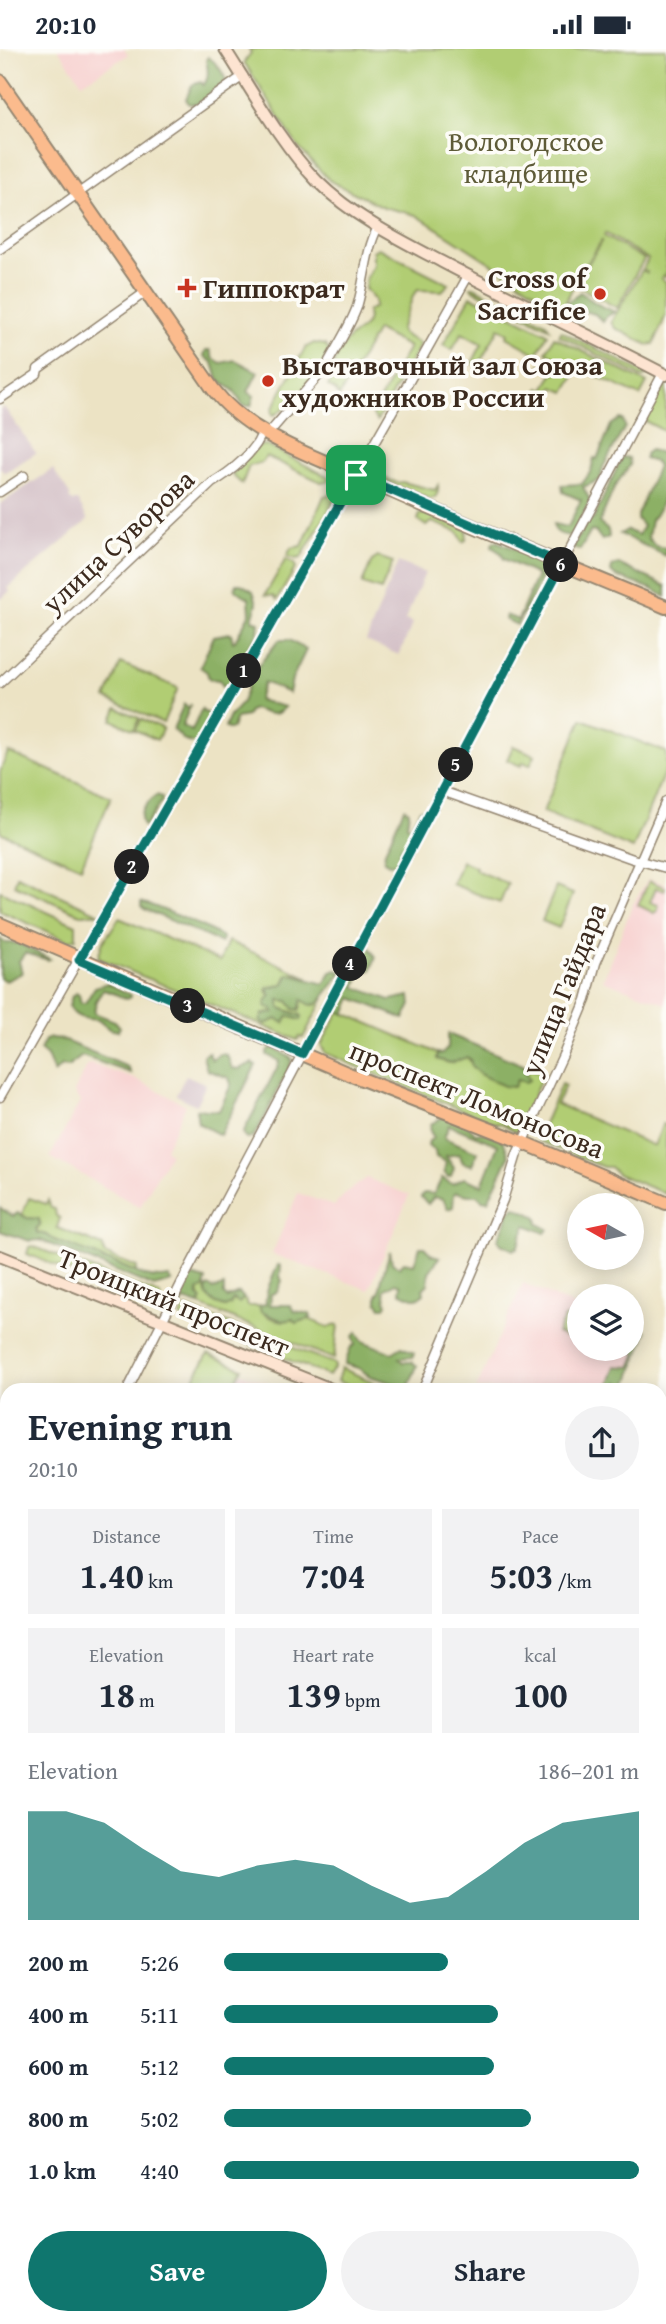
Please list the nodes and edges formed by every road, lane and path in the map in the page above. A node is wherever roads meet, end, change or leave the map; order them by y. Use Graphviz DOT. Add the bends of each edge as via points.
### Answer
graph roads {
  1 [pos="225,49"];
  2 [pos="243,76"];
  3 [pos="0,81"];
  4 [pos="79,194"];
  5 [pos="378,227"];
  6 [pos="0,249"];
  7 [pos="468,276"];
  8 [pos="147,291"];
  9 [pos="329,361"];
  10 [pos="321,373"];
  11 [pos="664,374"];
  12 [pos="0,399"];
  13 [pos="265,433"];
  14 [pos="356,475"];
  15 [pos="24,477"];
  16 [pos="0,492"];
  17 [pos="562,564"];
  18 [pos="666,607"];
  19 [pos="0,683"];
  20 [pos="442,791"];
  21 [pos="666,801"];
  22 [pos="640,861"];
  23 [pos="666,868"];
  24 [pos="0,924"];
  25 [pos="79,960"];
  26 [pos="302,1054"];
  27 [pos="0,1097"];
  28 [pos="524,1143"];
  29 [pos="666,1203"];
  30 [pos="0,1256"];
  31 [pos="162,1321"];
  32 [pos="131,1383"];
  33 [pos="316,1383"];
  34 [pos="427,1383"];
  1 -- 2 [label="main road"];
  2 -- 4 [label="street"];
  2 -- 5 [label="main road" via="316,180"];
  3 -- 4 [label="main road"];
  4 -- 6 [label="street"];
  4 -- 8 [label="main road"];
  5 -- 7 [label="main road"];
  5 -- 9 [label="street" via="357,307"];
  7 -- 11 [label="main road"];
  7 -- 14 [label="street"];
  8 -- 12 [label="street"];
  8 -- 13 [label="main road" via="221,399"];
  10 -- 13 [label="street, улица Суворова"];
  11 -- 17 [label="street"];
  13 -- 14 [label="main road"];
  13 -- 19 [label="street, улица Суворова" via="228,474"];
  14 -- 17 [label="main road"];
  14 -- 25 [label="street"];
  15 -- 16 [label="street"];
  17 -- 18 [label="main road"];
  17 -- 20 [label="street"];
  20 -- 22 [label="street"];
  20 -- 26 [label="street"];
  21 -- 22 [label="street, улица Гайдара"];
  22 -- 23 [label="street"];
  22 -- 28 [label="street, улица Гайдара"];
  24 -- 25 [label="main road, проспект Ломоносова"];
  25 -- 26 [label="main road, проспект Ломоносова"];
  25 -- 27 [label="street"];
  26 -- 28 [label="main road, проспект Ломоносова"];
  26 -- 31 [label="street"];
  28 -- 29 [label="main road, проспект Ломоносова"];
  28 -- 34 [label="street, улица Гайдара"];
  30 -- 31 [label="main road, Троицкий проспект"];
  31 -- 32 [label="street"];
  31 -- 33 [label="main road, Троицкий проспект"];
}
